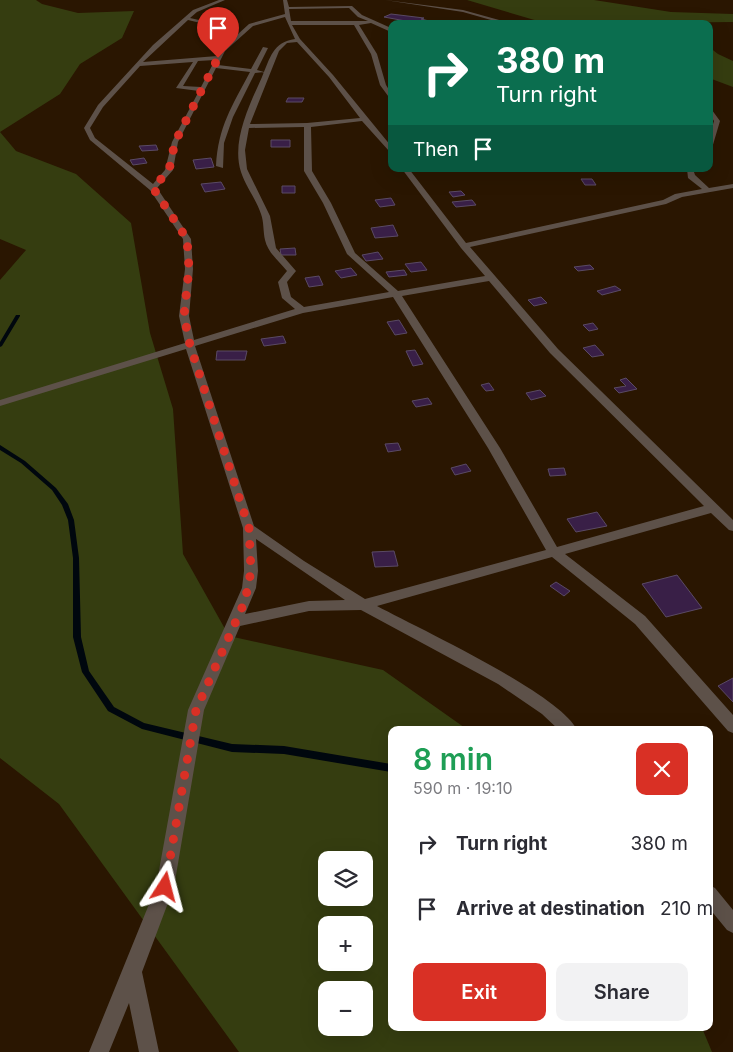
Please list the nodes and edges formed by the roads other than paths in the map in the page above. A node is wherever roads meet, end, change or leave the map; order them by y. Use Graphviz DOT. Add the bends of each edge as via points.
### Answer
graph roads {
  1 [pos="223,0"];
  2 [pos="285,0"];
  3 [pos="387,0"];
  4 [pos="287,11"];
  5 [pos="185,18"];
  6 [pos="497,20"];
  7 [pos="355,22"];
  8 [pos="289,23"];
  9 [pos="381,25"];
  10 [pos="388,27"];
  11 [pos="237,36"];
  12 [pos="298,40"];
  13 [pos="265,48"];
  14 [pos="218,58"];
  15 [pos="197,59"];
  16 [pos="139,64"];
  17 [pos="214,66"];
  18 [pos="255,71"];
  19 [pos="266,73"];
  20 [pos="383,85"];
  21 [pos="388,85"];
  22 [pos="203,89"];
  23 [pos="388,93"];
  24 [pos="713,114"];
  25 [pos="364,119"];
  26 [pos="307,125"];
  27 [pos="247,126"];
  28 [pos="713,134"];
  29 [pos="388,145"];
  30 [pos="220,166"];
  31 [pos="407,172"];
  32 [pos="690,172"];
  33 [pos="733,186"];
  34 [pos="153,188"];
  35 [pos="707,190"];
  36 [pos="464,246"];
  37 [pos="491,278"];
  38 [pos="396,294"];
  39 [pos="302,310"];
  40 [pos="190,345"];
  41 [pos="0,403"];
  42 [pos="713,508"];
  43 [pos="733,527"];
  44 [pos="249,528"];
  45 [pos="553,551"];
  46 [pos="363,605"];
  47 [pos="236,621"];
  48 [pos="565,726"];
  49 [pos="733,726"];
  50 [pos="713,899"];
  51 [pos="733,924"];
  52 [pos="132,972"];
  53 [pos="99,1052"];
  54 [pos="149,1052"];
  1 -- 5 [label="street" via="200,8"];
  2 -- 4 [label="street"];
  3 -- 6 [label="street" via="463,11"];
  4 -- 8 [label="street"];
  4 -- 9 [label="street" via="350,7 360,16"];
  4 -- 11 [label="street" via="251,25"];
  5 -- 11 [label="street" via="215,25"];
  5 -- 16 [label="street"];
  7 -- 8 [label="street"];
  7 -- 9 [label="street"];
  7 -- 20 [label="street" via="374,54"];
  8 -- 12 [label="street"];
  9 -- 10 [label="street"];
  11 -- 14 [label="street"];
  12 -- 19 [label="street" via="285,42 277,50"];
  12 -- 25 [label="street"];
  13 -- 18 [label="street"];
  14 -- 15 [label="street"];
  14 -- 17 [label="street"];
  15 -- 16 [label="street"];
  15 -- 22 [label="street" via="180,88"];
  16 -- 34 [label="street" via="100,106 87,128 92,139"];
  17 -- 18 [label="street"];
  17 -- 22 [label="street"];
  18 -- 19 [label="street"];
  18 -- 30 [label="street" via="230,117 221,143"];
  19 -- 27 [label="street"];
  20 -- 21 [label="street"];
  20 -- 23 [label="street"];
  22 -- 34 [label="street" via="175,142 169,170"];
  24 -- 28 [label="street" via="717,120"];
  25 -- 26 [label="street"];
  25 -- 29 [label="street"];
  26 -- 27 [label="street"];
  26 -- 38 [label="street" via="308,171 328,203 351,254"];
  27 -- 39 [label="street" via="242,145 245,174 269,224 272,247 292,271 282,282 287,298"];
  31 -- 36 [label="street"];
  32 -- 35 [label="street"];
  33 -- 35 [label="street"];
  34 -- 40 [label="street" via="187,239 189,268 184,316"];
  35 -- 36 [label="street" via="681,193 666,202"];
  36 -- 37 [label="street"];
  37 -- 38 [label="street"];
  37 -- 42 [label="street" via="554,351"];
  38 -- 39 [label="street"];
  38 -- 45 [label="street" via="494,448"];
  39 -- 40 [label="street"];
  40 -- 41 [label="street"];
  40 -- 44 [label="street"];
  42 -- 43 [label="street"];
  42 -- 45 [label="street"];
  44 -- 46 [label="street"];
  44 -- 47 [label="street" via="249,588"];
  45 -- 46 [label="street"];
  45 -- 49 [label="street" via="640,620"];
  46 -- 47 [label="street" via="309,606"];
  46 -- 48 [label="street" via="503,680"];
  47 -- 52 [label="street" via="196,710 165,887"];
  50 -- 51 [label="street"];
  52 -- 53 [label="street"];
  52 -- 54 [label="street"];
}
